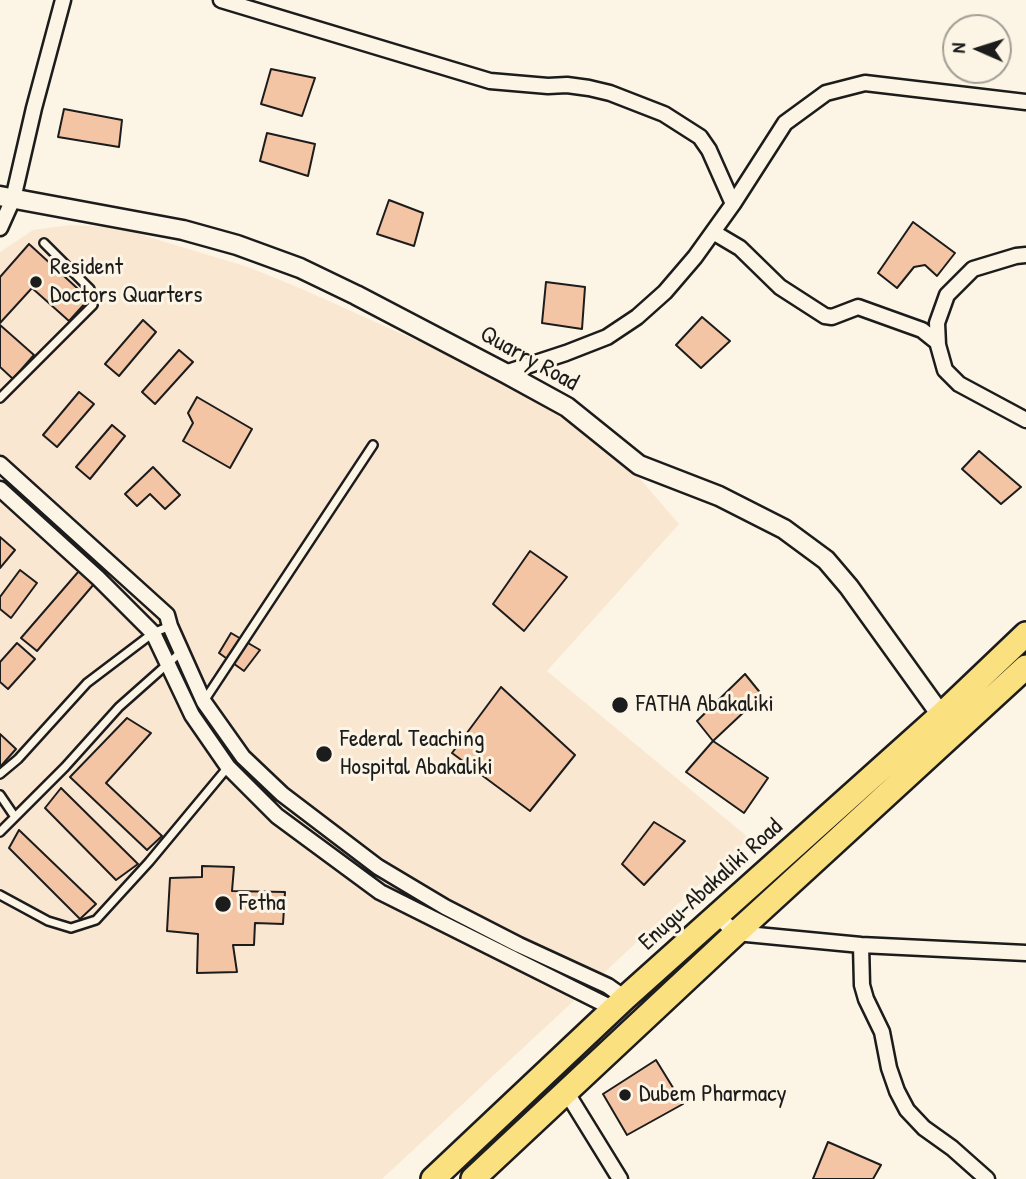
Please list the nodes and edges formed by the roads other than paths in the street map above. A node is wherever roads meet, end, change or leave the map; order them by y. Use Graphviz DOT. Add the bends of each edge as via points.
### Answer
graph roads {
  1 [pos="63,0"];
  2 [pos="221,0"];
  3 [pos="1026,102"];
  4 [pos="6,197"];
  5 [pos="733,204"];
  6 [pos="0,228"];
  7 [pos="713,232"];
  8 [pos="44,243"];
  9 [pos="1026,255"];
  10 [pos="937,342"];
  11 [pos="505,373"];
  12 [pos="0,398"];
  13 [pos="1026,420"];
  14 [pos="373,445"];
  15 [pos="3,472"];
  16 [pos="0,489"];
  17 [pos="76,533"];
  18 [pos="63,547"];
  19 [pos="170,626"];
  20 [pos="153,634"];
  21 [pos="1026,634"];
  22 [pos="181,652"];
  23 [pos="169,663"];
  24 [pos="1026,667"];
  25 [pos="204,702"];
  26 [pos="941,715"];
  27 [pos="229,767"];
  28 [pos="0,774"];
  29 [pos="0,795"];
  30 [pos="15,817"];
  31 [pos="0,832"];
  32 [pos="0,895"];
  33 [pos="716,915"];
  34 [pos="736,933"];
  35 [pos="861,945"];
  36 [pos="1026,953"];
  37 [pos="619,1003"];
  38 [pos="567,1093"];
  39 [pos="433,1179"];
  40 [pos="473,1179"];
  41 [pos="620,1179"];
  42 [pos="987,1179"];
  1 -- 4 [label="street"];
  2 -- 5 [label="street" via="490,81 589,88 664,114 700,136"];
  3 -- 5 [label="street" via="865,83 826,93 785,123"];
  4 -- 6 [label="street"];
  4 -- 11 [label="street, Quarry Road" via="237,244 300,268"];
  5 -- 7 [label="street"];
  7 -- 10 [label="street" via="740,248 780,287 825,316 858,307 919,329"];
  7 -- 11 [label="street" via="665,292 637,317 607,337"];
  8 -- 12 [label="lane" via="90,289 93,305"];
  9 -- 10 [label="street" via="973,269 947,295 937,323"];
  10 -- 13 [label="street" via="945,370 959,384"];
  11 -- 26 [label="street, Quarry Road" via="566,407 639,465 744,508 784,529 826,560"];
  14 -- 25 [label="lane"];
  15 -- 17 [label="street"];
  16 -- 18 [label="street"];
  17 -- 18 [label="street"];
  17 -- 19 [label="street" via="167,615"];
  18 -- 20 [label="street"];
  19 -- 20 [label="lane"];
  19 -- 22 [label="street"];
  20 -- 23 [label="street"];
  20 -- 28 [label="lane" via="87,683"];
  21 -- 26 [label="highway, Enugu-Abakaliki Road"];
  22 -- 23 [label="lane"];
  22 -- 25 [label="street"];
  23 -- 27 [label="street" via="192,715"];
  23 -- 30 [label="lane" via="119,707"];
  24 -- 34 [label="highway"];
  25 -- 37 [label="street" via="243,757 282,794 377,867 445,907 608,986"];
  26 -- 33 [label="highway, Enugu-Abakaliki Road"];
  27 -- 32 [label="lane" via="96,920 71,928"];
  27 -- 37 [label="street" via="277,816 380,892"];
  29 -- 30 [label="lane"];
  30 -- 31 [label="lane"];
  33 -- 34 [label="street"];
  33 -- 37 [label="highway, Enugu-Abakaliki Road"];
  34 -- 35 [label="street"];
  34 -- 38 [label="highway"];
  35 -- 36 [label="street"];
  35 -- 42 [label="street" via="862,985 906,1110"];
  37 -- 39 [label="highway, Enugu-Abakaliki Road"];
  38 -- 40 [label="highway"];
  38 -- 41 [label="street"];
}
